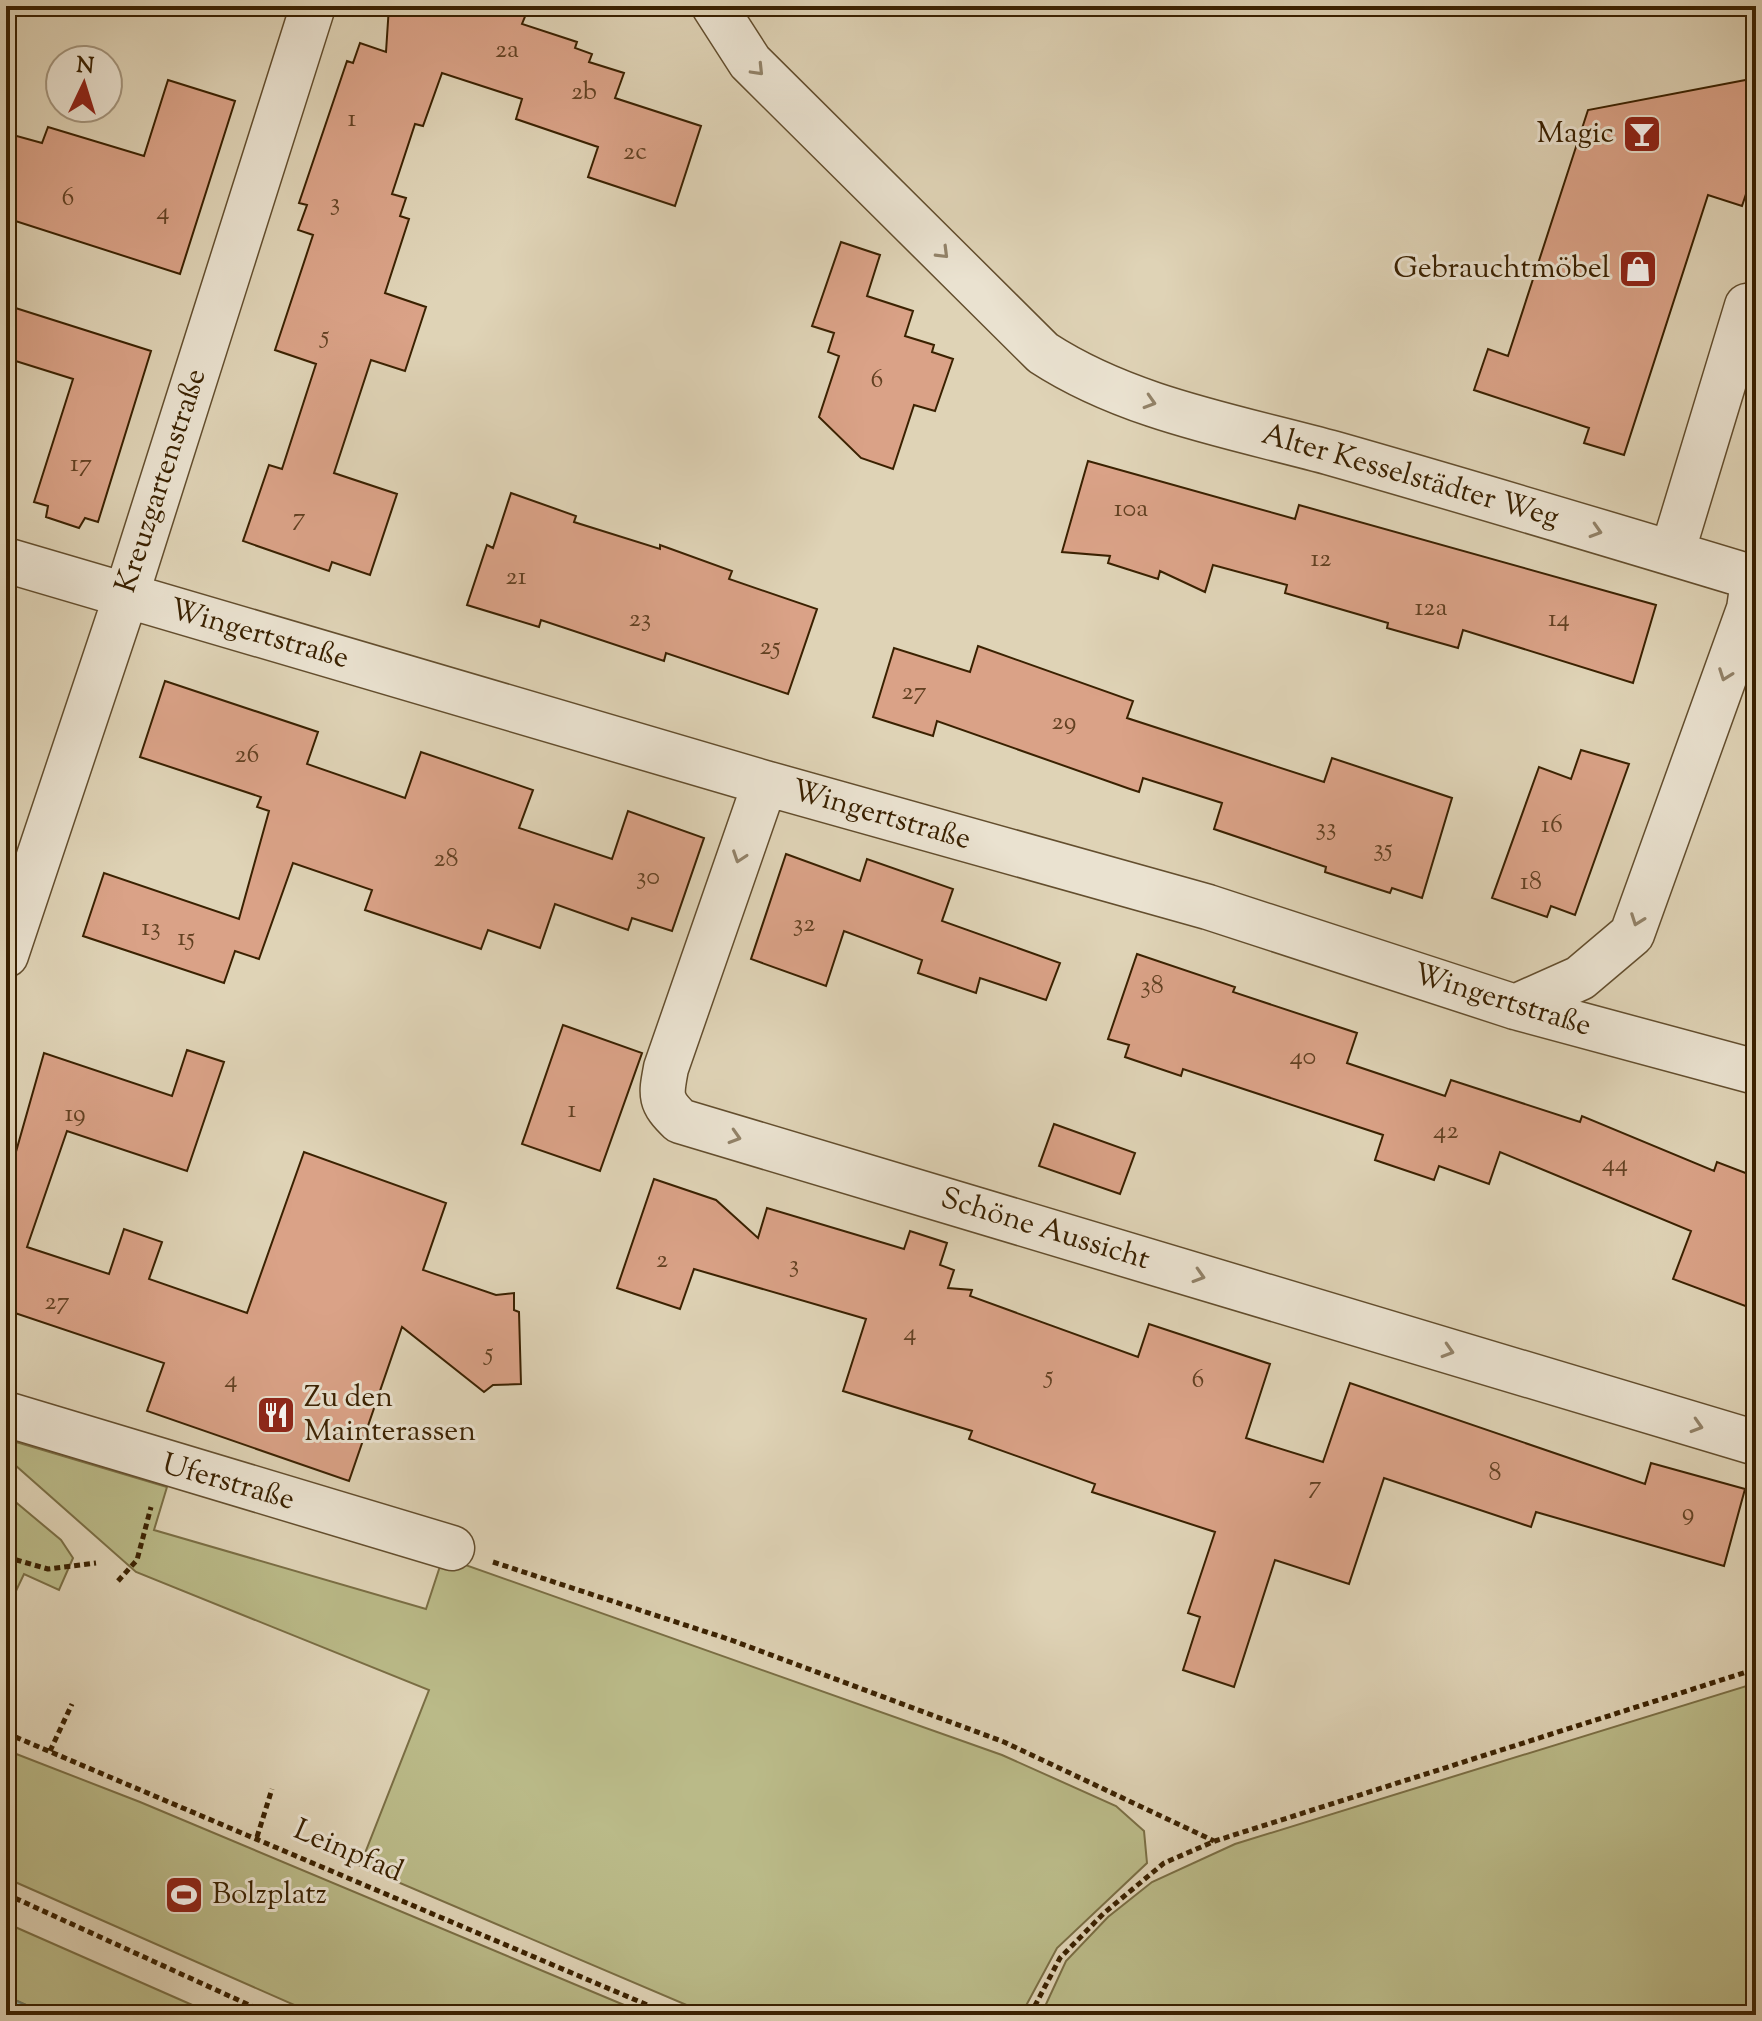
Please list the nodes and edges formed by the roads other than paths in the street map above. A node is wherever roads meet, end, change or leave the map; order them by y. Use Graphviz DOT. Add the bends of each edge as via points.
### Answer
graph roads {
  1 [pos="313,6"];
  2 [pos="714,6"];
  3 [pos="1756,309"];
  4 [pos="1672,553"];
  5 [pos="6,560"];
  6 [pos="126,596"];
  7 [pos="765,783"];
  8 [pos="6,955"];
  9 [pos="1515,1007"];
  10 [pos="1756,1072"];
  11 [pos="6,1414"];
  12 [pos="1756,1443"];
  13 [pos="452,1548"];
  1 -- 6 [label="street, Kreuzgartenstraße"];
  2 -- 4 [label="street, Alter Kesselstädter Weg, one-way" via="750,62 1043,353 1082,378 1143,401"];
  3 -- 4 [label="street" via="1747,306"];
  4 -- 9 [label="street, Alter Kesselstädter Weg, one-way" via="1744,575 1752,588 1749,609 1632,934 1580,978"];
  5 -- 6 [label="street, Wingertstraße"];
  6 -- 7 [label="street, Wingertstraße"];
  6 -- 8 [label="street, Kreuzgartenstraße"];
  7 -- 9 [label="street, Wingertstraße" via="1208,907"];
  7 -- 12 [label="street, Schöne Aussicht, one-way" via="666,1068 661,1092 665,1107 680,1121"];
  9 -- 10 [label="street, Wingertstraße"];
  11 -- 13 [label="street, Uferstraße"];
}
